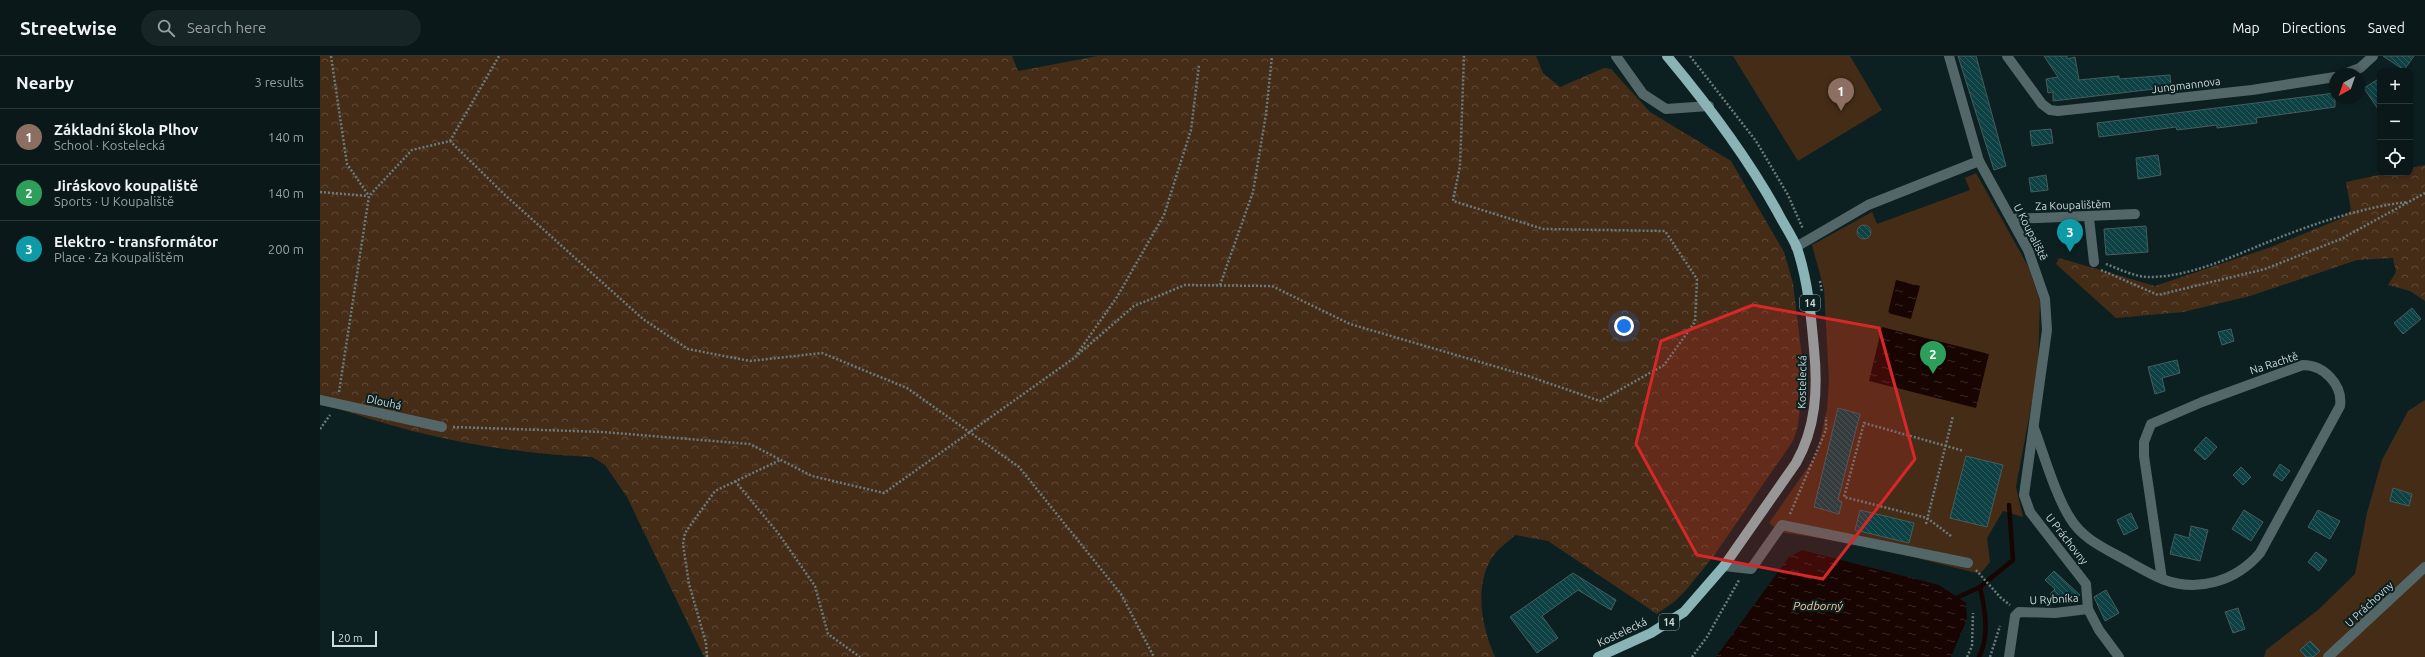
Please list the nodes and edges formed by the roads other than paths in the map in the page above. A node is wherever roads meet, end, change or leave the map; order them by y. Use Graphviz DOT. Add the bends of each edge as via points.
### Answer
graph roads {
  1 [pos="1616,56"];
  2 [pos="1667,56"];
  3 [pos="1949,56"];
  4 [pos="2007,56"];
  5 [pos="2373,56"];
  6 [pos="2360,68"];
  7 [pos="2329,78"];
  8 [pos="1709,106"];
  9 [pos="1979,161"];
  10 [pos="2135,214"];
  11 [pos="2089,218"];
  12 [pos="2011,219"];
  13 [pos="1796,247"];
  14 [pos="2094,261"];
  15 [pos="320,400"];
  16 [pos="442,427"];
  17 [pos="2034,428"];
  18 [pos="1968,563"];
  19 [pos="1724,566"];
  20 [pos="2425,567"];
  21 [pos="2162,579"];
  22 [pos="2088,609"];
  23 [pos="1598,657"];
  24 [pos="2009,657"];
  25 [pos="2120,657"];
  26 [pos="2328,657"];
  1 -- 8 [label="street" via="1643,94 1666,109"];
  2 -- 8 [label="main road, Kostelecká / 14"];
  3 -- 9 [label="street, U Koupaliště"];
  4 -- 7 [label="street, Jungmannova" via="2042,104 2050,110 2058,111 2252,90"];
  5 -- 6 [label="street"];
  8 -- 13 [label="main road, Kostelecká / 14" via="1766,192"];
  9 -- 12 [label="street, U Koupaliště"];
  9 -- 13 [label="street" via="1868,205"];
  10 -- 11 [label="street, Za Koupalištěm"];
  11 -- 12 [label="street, Za Koupalištěm"];
  11 -- 14 [label="street"];
  12 -- 17 [label="street, U Koupaliště" via="2028,250 2045,299 2047,330"];
  13 -- 19 [label="main road, Kostelecká / 14" via="1806,280 1815,357 1816,391 1812,429 1796,463"];
  15 -- 16 [label="street, Dlouhá"];
  17 -- 21 [label="street, Na Rachtě" via="2069,518 2080,532 2093,542"];
  17 -- 22 [label="street, U Práchovny" via="2024,495 2030,512 2086,584"];
  18 -- 19 [label="street" via="1782,525 1751,569"];
  19 -- 23 [label="main road, Kostelecká / 14" via="1696,599 1674,619"];
  20 -- 26 [label="street, U Práchovny"];
  21 -- 21 [label="street, Na Rachtě" via="2196,585 2216,582 2249,566 2260,553 2340,406 2341,397 2337,384 2313,365 2296,367 2151,424 2144,442 2144,456"];
  22 -- 24 [label="street, U Rybníka" via="2054,613 2019,612 2015,616"];
  22 -- 25 [label="street, U Práchovny" via="2099,630"];
}
